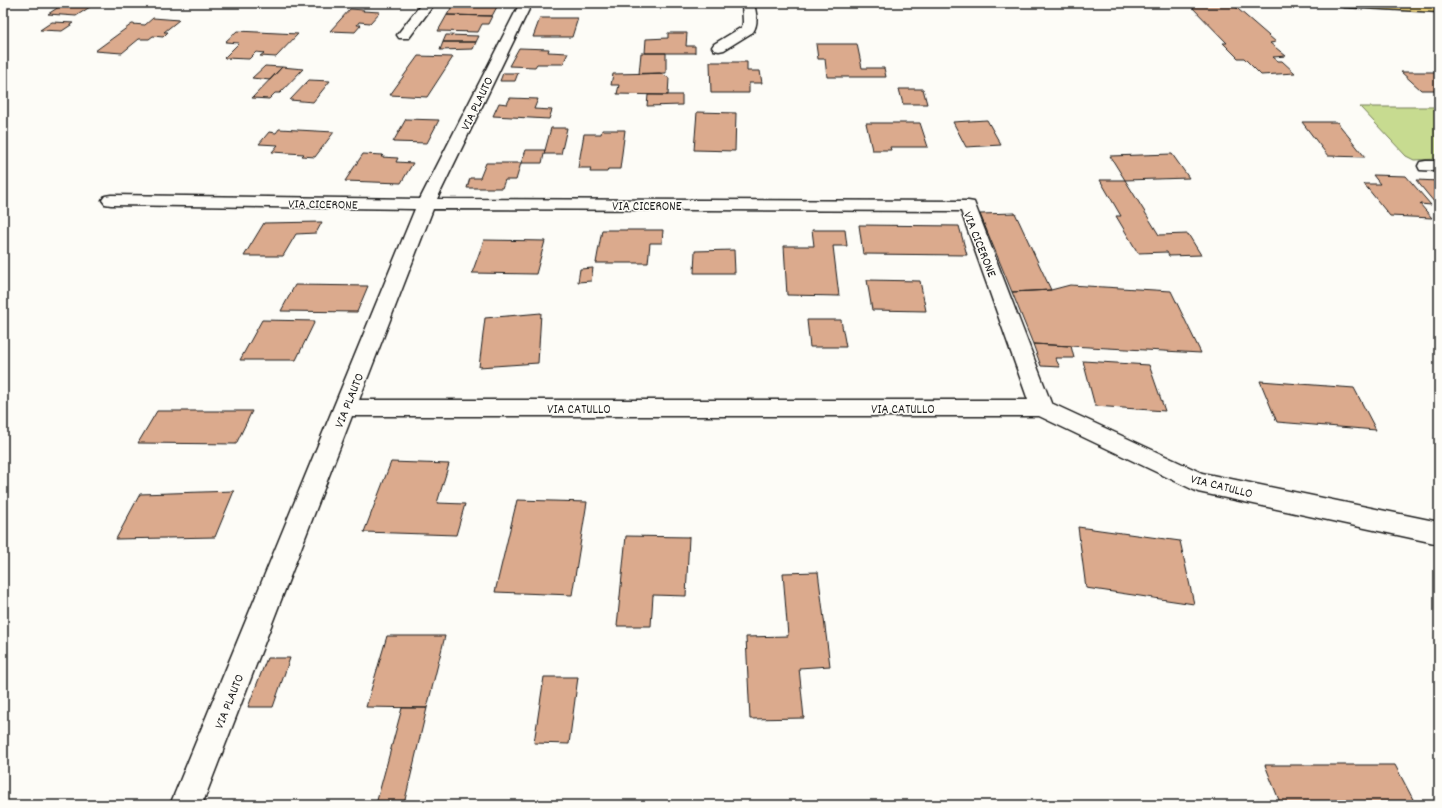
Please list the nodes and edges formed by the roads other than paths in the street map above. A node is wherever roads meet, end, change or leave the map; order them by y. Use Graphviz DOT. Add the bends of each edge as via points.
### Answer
graph roads {
  1 [pos="429,3"];
  2 [pos="526,3"];
  3 [pos="748,3"];
  4 [pos="1344,3"];
  5 [pos="1439,8"];
  6 [pos="404,35"];
  7 [pos="718,47"];
  8 [pos="111,200"];
  9 [pos="426,204"];
  10 [pos="345,408"];
  11 [pos="1042,408"];
  12 [pos="1439,533"];
  13 [pos="186,805"];
  1 -- 6 [label="street"];
  2 -- 9 [label="street, VIA PLAUTO"];
  3 -- 7 [label="street" via="748,29"];
  4 -- 5 [label="main road"];
  8 -- 9 [label="street, VIA CICERONE"];
  9 -- 10 [label="street, VIA PLAUTO"];
  9 -- 11 [label="street, VIA CICERONE" via="968,206"];
  10 -- 11 [label="street, VIA CATULLO"];
  10 -- 13 [label="street, VIA PLAUTO"];
  11 -- 12 [label="street, VIA CATULLO" via="1198,482"];
}
